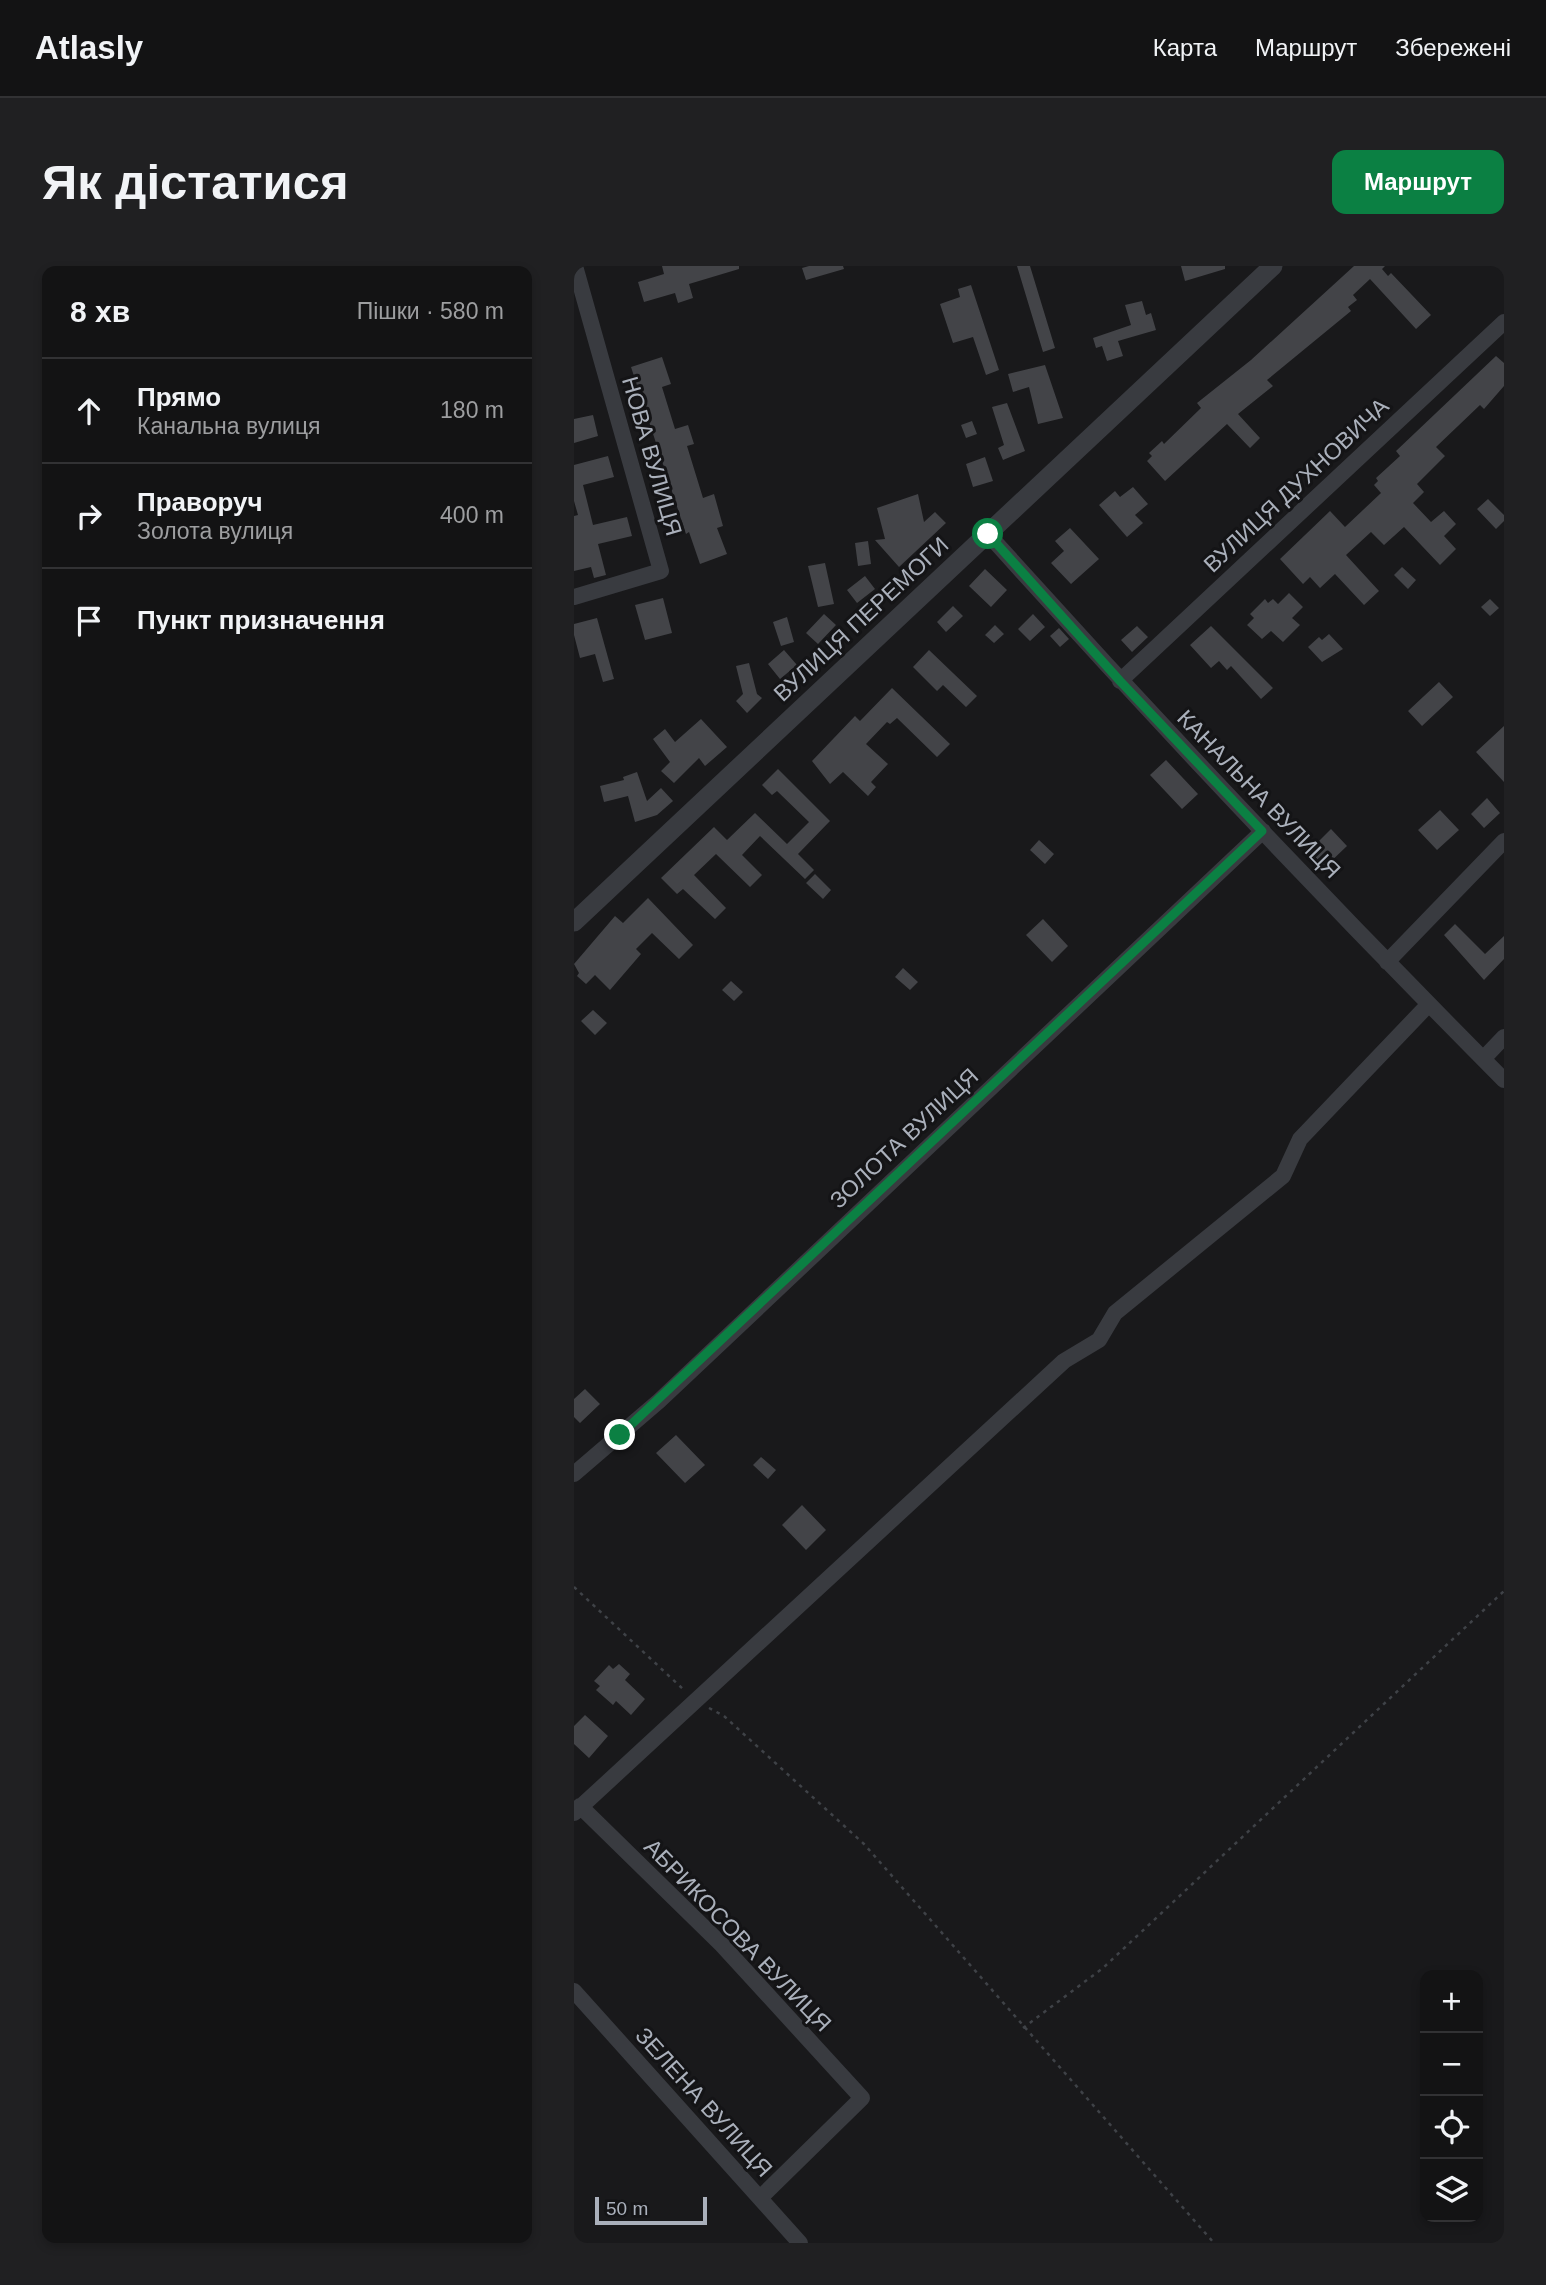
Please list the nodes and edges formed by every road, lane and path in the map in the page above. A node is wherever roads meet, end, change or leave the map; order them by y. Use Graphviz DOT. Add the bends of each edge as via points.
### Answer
graph roads {
  1 [pos="575,266"];
  2 [pos="1273,266"];
  3 [pos="1504,322"];
  4 [pos="988,534"];
  5 [pos="574,597"];
  6 [pos="1120,681"];
  7 [pos="1262,831"];
  8 [pos="1504,841"];
  9 [pos="574,922"];
  10 [pos="1387,962"];
  11 [pos="1429,1004"];
  12 [pos="1504,1037"];
  13 [pos="1483,1059"];
  14 [pos="1504,1080"];
  15 [pos="574,1474"];
  16 [pos="574,1587"];
  17 [pos="1504,1591"];
  18 [pos="697,1701"];
  19 [pos="577,1809"];
  20 [pos="574,1991"];
  21 [pos="1023,2028"];
  22 [pos="760,2198"];
  23 [pos="800,2243"];
  24 [pos="1214,2243"];
  1 -- 5 [label="street, НОВА ВУЛИЦЯ" via="661,571"];
  2 -- 4 [label="street, ВУЛИЦЯ ПЕРЕМОГИ"];
  3 -- 6 [label="street, ВУЛИЦЯ ДУХНОВИЧА"];
  4 -- 6 [label="street, КАНАЛЬНА ВУЛИЦЯ"];
  4 -- 9 [label="street, ВУЛИЦЯ ПЕРЕМОГИ"];
  6 -- 7 [label="street, КАНАЛЬНА ВУЛИЦЯ"];
  7 -- 10 [label="street, КАНАЛЬНА ВУЛИЦЯ"];
  7 -- 15 [label="street, ЗОЛОТА ВУЛИЦЯ" via="670,1391"];
  8 -- 10 [label="street"];
  10 -- 11 [label="street, КАНАЛЬНА ВУЛИЦЯ"];
  11 -- 13 [label="street, КАНАЛЬНА ВУЛИЦЯ"];
  11 -- 18 [label="street" via="1300,1139 1283,1176 1115,1313 1099,1340 1064,1361"];
  12 -- 13 [label="street"];
  13 -- 14 [label="street, КАНАЛЬНА ВУЛИЦЯ"];
  16 -- 18 [label="path"];
  17 -- 21 [label="path" via="1103,1968"];
  18 -- 19 [label="street"];
  18 -- 21 [label="path" via="724,1716 864,1844"];
  19 -- 22 [label="street, АБРИКОСОВА ВУЛИЦЯ" via="722,1945 862,2098"];
  20 -- 22 [label="street, ЗЕЛЕНА ВУЛИЦЯ"];
  21 -- 24 [label="path"];
  22 -- 23 [label="street, ЗЕЛЕНА ВУЛИЦЯ"];
}
